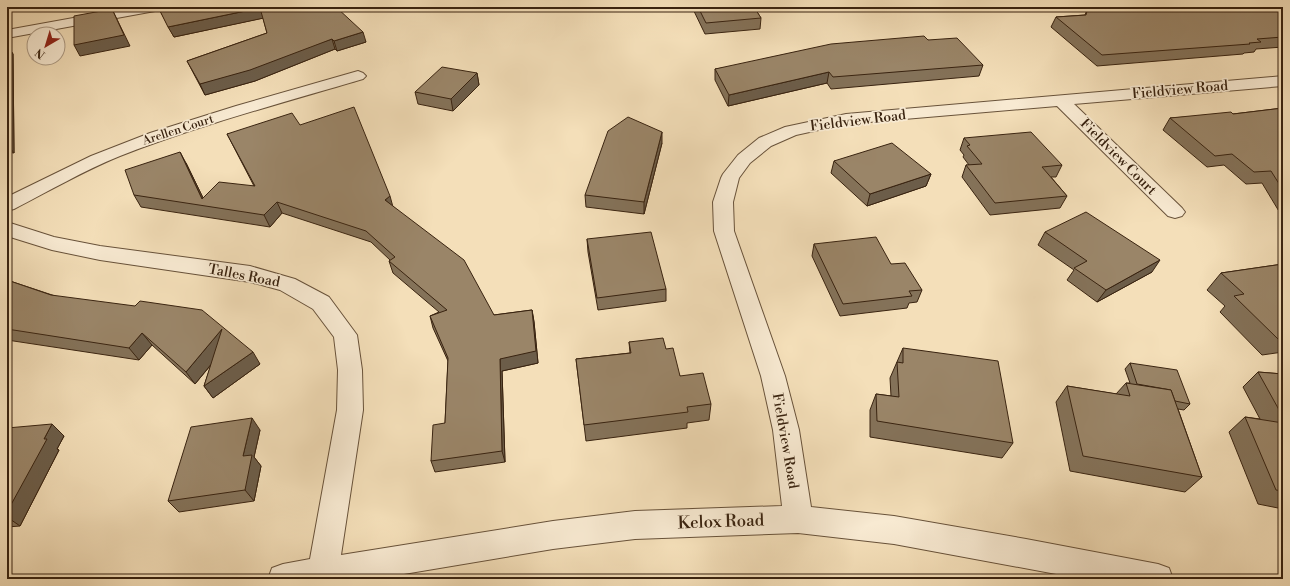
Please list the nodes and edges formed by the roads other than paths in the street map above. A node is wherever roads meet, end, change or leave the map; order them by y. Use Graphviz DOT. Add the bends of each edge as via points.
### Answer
graph roads {
  1 [pos="155,7"];
  2 [pos="7,34"];
  3 [pos="358,76"];
  4 [pos="1283,81"];
  5 [pos="1062,101"];
  6 [pos="7,205"];
  7 [pos="1175,212"];
  8 [pos="7,229"];
  9 [pos="798,519"];
  10 [pos="323,572"];
  11 [pos="283,579"];
  12 [pos="1158,579"];
  1 -- 2 [label="street"];
  3 -- 6 [label="street, Arellen Court" via="126,147"];
  4 -- 5 [label="street, Fieldview Road"];
  5 -- 7 [label="street, Fieldview Court"];
  5 -- 9 [label="street, Fieldview Road" via="846,120 806,127 765,142 744,159 730,178 723,202 724,232 773,376 786,430"];
  8 -- 10 [label="street, Talles Road" via="52,243 100,253 250,274 287,284 321,303 345,335 350,370 350,410"];
  9 -- 10 [label="street, Kelox Road" via="635,525 553,535"];
  9 -- 12 [label="street, Kelox Road" via="894,530 1026,552"];
  10 -- 11 [label="street, Kelox Road"];
}
